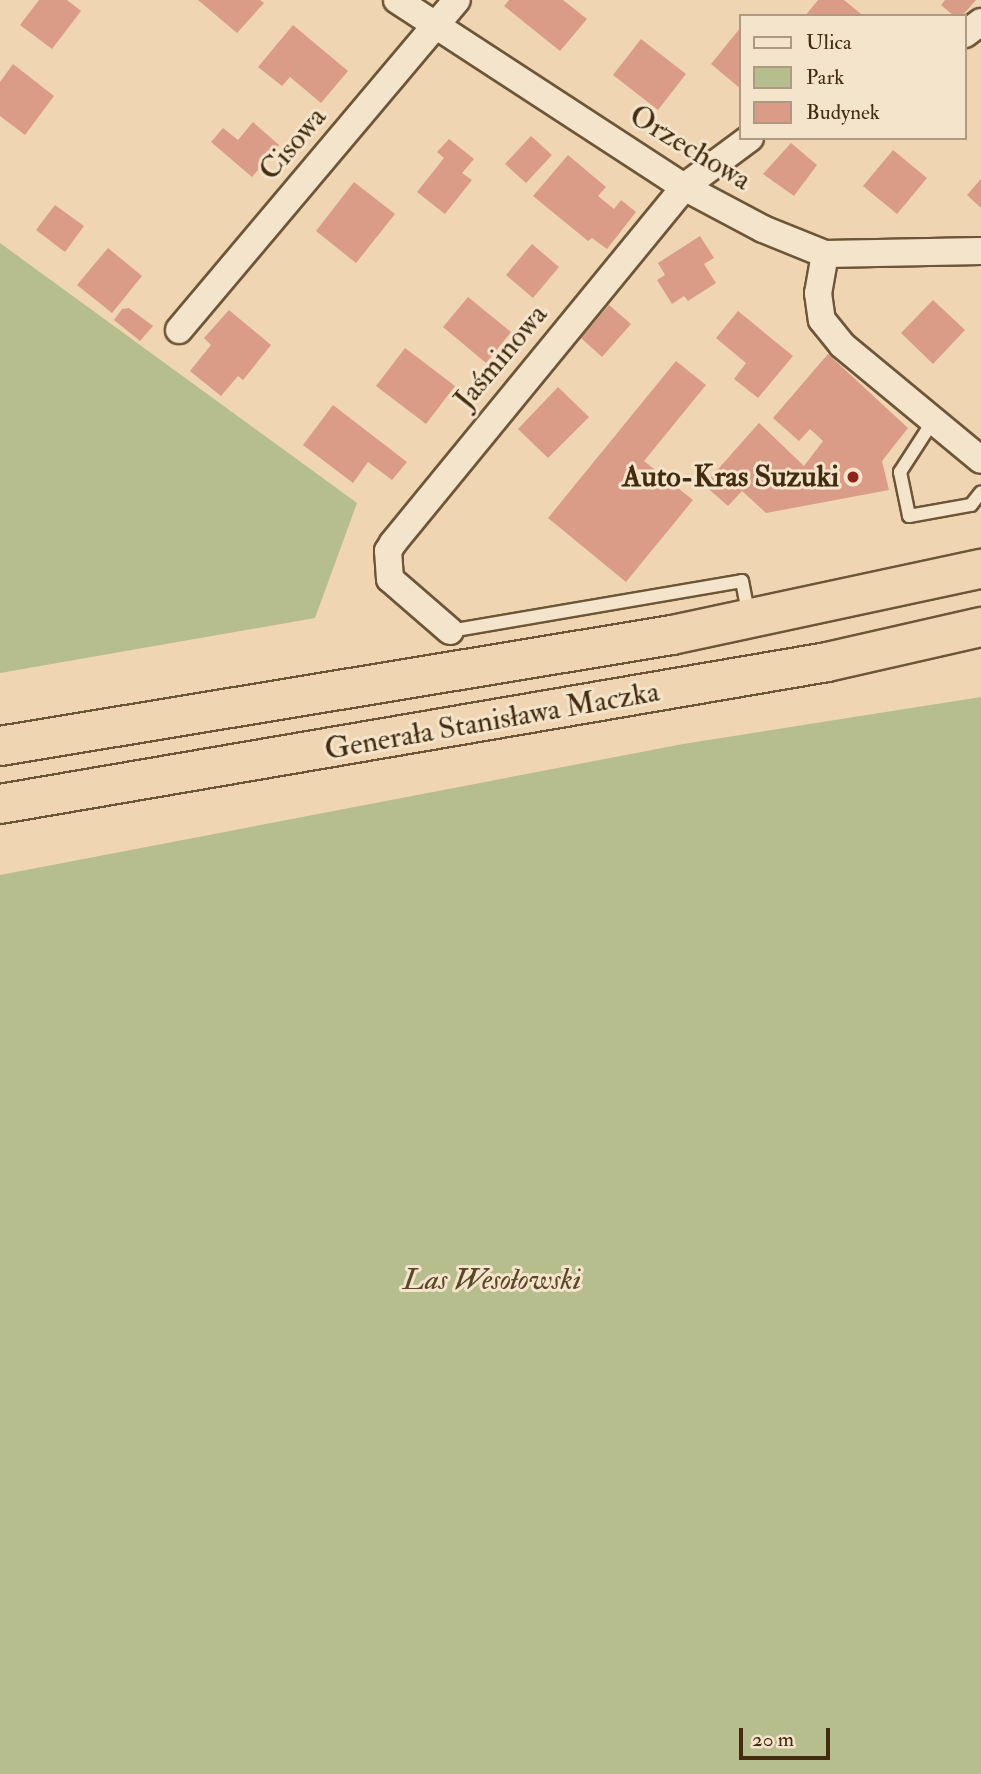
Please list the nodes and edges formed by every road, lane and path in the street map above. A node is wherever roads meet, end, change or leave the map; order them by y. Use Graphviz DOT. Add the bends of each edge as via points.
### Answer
graph roads {
  1 [pos="397,0"];
  2 [pos="457,0"];
  3 [pos="436,25"];
  4 [pos="747,140"];
  5 [pos="684,187"];
  6 [pos="981,251"];
  7 [pos="825,254"];
  8 [pos="179,330"];
  9 [pos="933,421"];
  10 [pos="981,460"];
  11 [pos="981,492"];
  12 [pos="981,569"];
  13 [pos="750,620"];
  14 [pos="981,627"];
  15 [pos="450,631"];
  16 [pos="4,744"];
  17 [pos="7,804"];
  1 -- 3 [label="street, Orzechowa"];
  2 -- 3 [label="street, Cisowa"];
  3 -- 5 [label="street, Orzechowa"];
  3 -- 8 [label="street, Cisowa"];
  4 -- 5 [label="street, Jaśminowa"];
  5 -- 7 [label="street, Orzechowa"];
  5 -- 15 [label="street, Jaśminowa" via="388,551 390,579"];
  6 -- 7 [label="street, Orzechowa"];
  7 -- 9 [label="street" via="818,293 822,320 842,345"];
  9 -- 10 [label="street"];
  9 -- 11 [label="lane" via="900,472 909,516 971,505"];
  12 -- 13 [label="highway, Generała Stanisława Maczka"];
  13 -- 15 [label="lane" via="742,581"];
  13 -- 16 [label="highway, Generała Stanisława Maczka"];
  14 -- 17 [label="highway, Generała Stanisława Maczka" via="827,662"];
}
